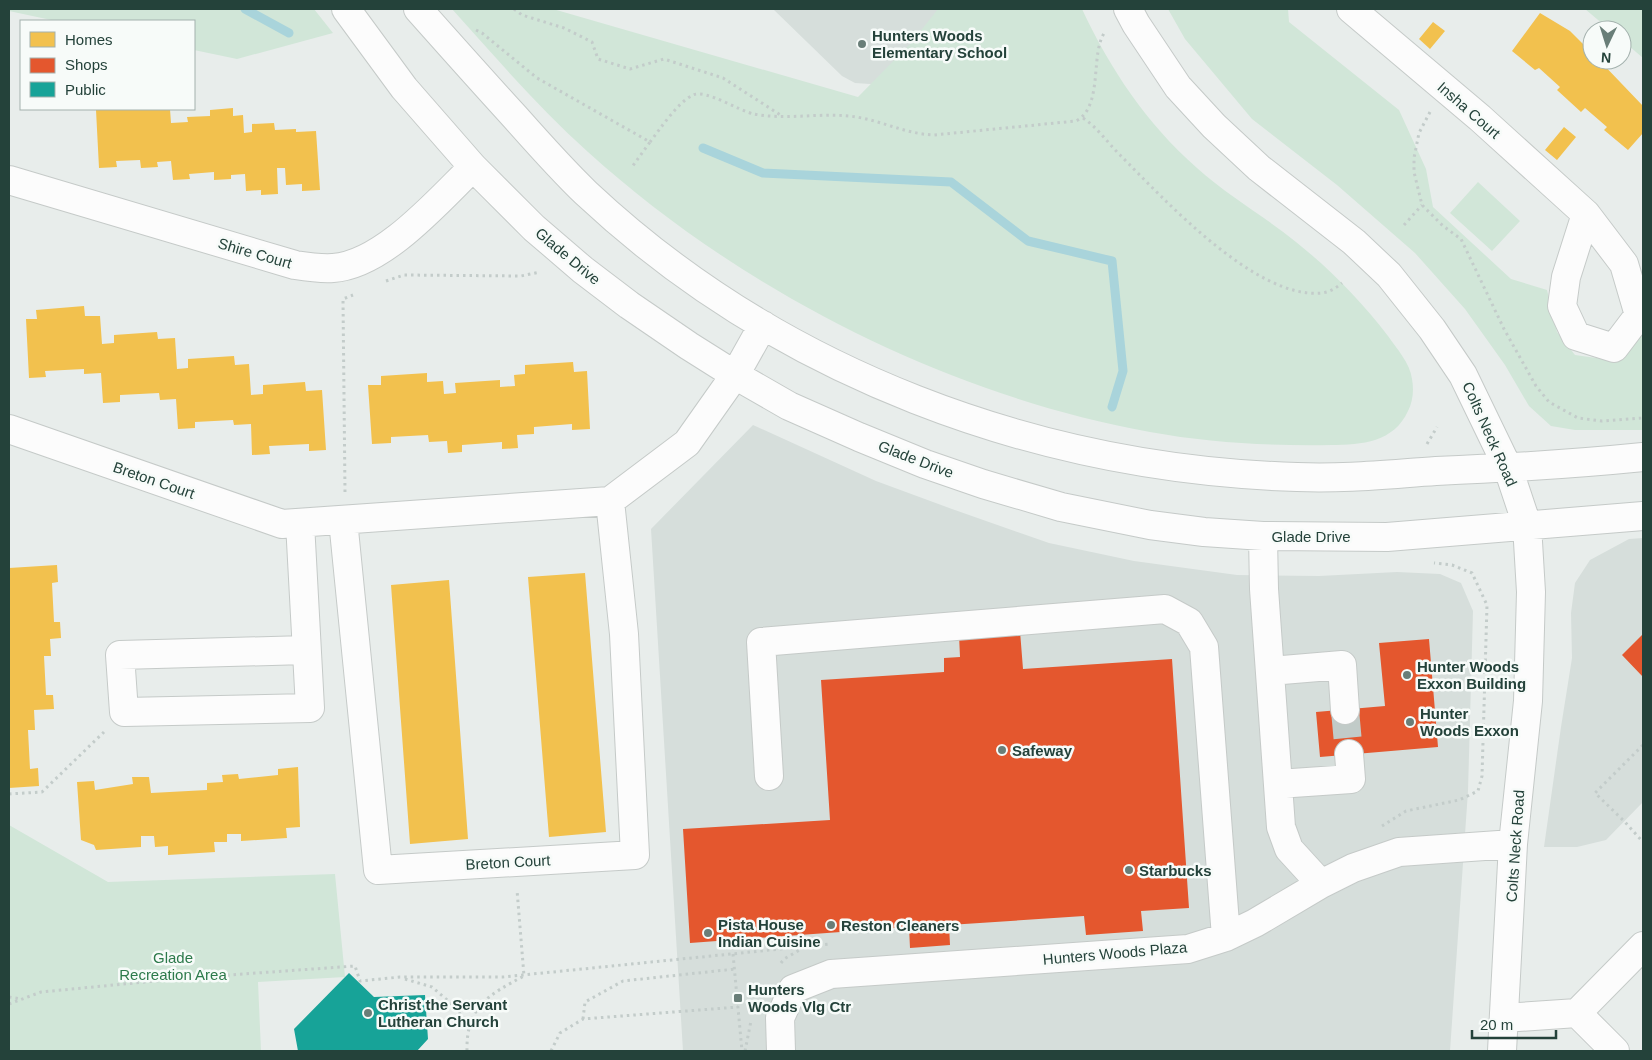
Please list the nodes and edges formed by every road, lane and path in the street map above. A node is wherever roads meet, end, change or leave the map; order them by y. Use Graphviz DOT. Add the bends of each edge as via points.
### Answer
graph roads {
  1 [pos="346,9"];
  2 [pos="418,9"];
  3 [pos="514,9"];
  4 [pos="1128,9"];
  5 [pos="1351,9"];
  6 [pos="472,28"];
  7 [pos="1105,32"];
  8 [pos="1445,89"];
  9 [pos="784,117"];
  10 [pos="1082,118"];
  11 [pos="650,142"];
  12 [pos="473,167"];
  13 [pos="632,167"];
  14 [pos="9,180"];
  15 [pos="1422,205"];
  16 [pos="1586,214"];
  17 [pos="1404,225"];
  18 [pos="540,272"];
  19 [pos="383,282"];
  20 [pos="1342,283"];
  21 [pos="356,294"];
  22 [pos="763,325"];
  23 [pos="735,375"];
  24 [pos="1643,418"];
  25 [pos="1437,427"];
  26 [pos="9,429"];
  27 [pos="1420,447"];
  28 [pos="1643,457"];
  29 [pos="1508,468"];
  30 [pos="610,500"];
  31 [pos="1643,516"];
  32 [pos="343,520"];
  33 [pos="300,523"];
  34 [pos="1527,525"];
  35 [pos="1263,536"];
  36 [pos="1433,563"];
  37 [pos="306,650"];
  38 [pos="1270,671"];
  39 [pos="1345,710"];
  40 [pos="124,712"];
  41 [pos="1643,745"];
  42 [pos="1349,754"];
  43 [pos="769,776"];
  44 [pos="1278,784"];
  45 [pos="9,794"];
  46 [pos="1377,829"];
  47 [pos="1643,842"];
  48 [pos="1513,844"];
  49 [pos="514,862"];
  50 [pos="1321,884"];
  51 [pos="1226,937"];
  52 [pos="823,944"];
  53 [pos="1643,946"];
  54 [pos="733,954"];
  55 [pos="734,969"];
  56 [pos="524,976"];
  57 [pos="400,977"];
  58 [pos="9,997"];
  59 [pos="23,999"];
  60 [pos="9,1004"];
  61 [pos="738,1007"];
  62 [pos="1577,1013"];
  63 [pos="1504,1018"];
  64 [pos="583,1019"];
  65 [pos="470,1026"];
  66 [pos="467,1051"];
  67 [pos="551,1051"];
  68 [pos="742,1051"];
  69 [pos="780,1051"];
  70 [pos="1502,1051"];
  71 [pos="1615,1051"];
  1 -- 12 [label="street, Glade Drive" via="404,88"];
  2 -- 22 [label="street" via="585,192 679,270"];
  3 -- 9 [label="path" via="592,42 598,59 630,69 664,59 723,78"];
  4 -- 29 [label="street, Colts Neck Road" via="1178,87 1214,126 1259,168 1354,242 1389,275 1463,375"];
  5 -- 8 [label="street, Insha Court"];
  6 -- 11 [label="path" via="537,78"];
  7 -- 10 [label="path" via="1100,43 1094,93"];
  8 -- 15 [label="path" via="1424,123 1416,145 1414,172"];
  8 -- 16 [label="street, Insha Court"];
  9 -- 10 [label="path" via="848,116 920,134 1048,125"];
  9 -- 11 [label="path" via="752,114 709,95 693,95 674,111"];
  10 -- 20 [label="path" via="1094,125 1116,151 1197,229 1255,274 1307,293 1323,293"];
  11 -- 13 [label="path"];
  12 -- 14 [label="street, Shire Court" via="392,241 365,259 334,268 295,265"];
  12 -- 23 [label="street, Glade Drive" via="534,228 583,270 681,341"];
  15 -- 17 [label="path"];
  15 -- 24 [label="path" via="1461,240 1504,329 1536,386 1550,402 1578,418 1602,421"];
  18 -- 19 [label="path" via="521,276 404,275"];
  21 -- 32 [label="path" via="343,299 346,479"];
  22 -- 23 [label="street"];
  22 -- 29 [label="street" via="819,356 906,397 996,428 1146,463 1299,477"];
  23 -- 30 [label="street" via="687,443"];
  23 -- 35 [label="street, Glade Drive" via="789,406 859,437 983,484 1061,507 1150,525"];
  25 -- 27 [label="path" via="1427,444"];
  26 -- 33 [label="street, Breton Court" via="282,524"];
  28 -- 29 [label="street"];
  29 -- 34 [label="street, Colts Neck Road"];
  30 -- 32 [label="street, Breton Court"];
  30 -- 49 [label="street, Breton Court" via="624,634 635,855"];
  31 -- 34 [label="street, Glade Drive"];
  32 -- 33 [label="street, Breton Court"];
  32 -- 49 [label="street, Breton Court" via="378,870"];
  33 -- 37 [label="street"];
  34 -- 35 [label="street, Glade Drive" via="1387,536"];
  34 -- 48 [label="street, Colts Neck Road" via="1531,592 1528,692"];
  35 -- 38 [label="street"];
  36 -- 46 [label="path" via="1452,565 1472,573 1486,604 1482,776 1478,791 1459,800 1406,811"];
  37 -- 40 [label="street" via="120,655"];
  37 -- 40 [label="street" via="310,708"];
  38 -- 39 [label="street" via="1342,665"];
  38 -- 44 [label="street"];
  40 -- 45 [label="path" via="42,792"];
  41 -- 47 [label="path" via="1595,793"];
  42 -- 44 [label="street" via="1351,778"];
  43 -- 51 [label="street" via="761,642 1166,609 1189,622 1204,647"];
  44 -- 50 [label="street" via="1281,827 1289,849"];
  48 -- 50 [label="street, Hunters Woods Plaza" via="1399,852 1353,868"];
  48 -- 63 [label="street, Colts Neck Road"];
  49 -- 56 [label="path"];
  50 -- 51 [label="street, Hunters Woods Plaza"];
  51 -- 69 [label="street, Hunters Woods Plaza" via="1188,949 830,974 793,989 780,1018"];
  52 -- 54 [label="path"];
  53 -- 62 [label="street"];
  54 -- 55 [label="path"];
  54 -- 56 [label="path"];
  55 -- 61 [label="path"];
  55 -- 64 [label="path" via="623,981 585,1002"];
  56 -- 57 [label="path"];
  56 -- 65 [label="path" via="495,991 483,1002"];
  57 -- 59 [label="path" via="360,980 355,966 41,992"];
  57 -- 65 [label="path" via="432,987"];
  58 -- 59 [label="path"];
  59 -- 60 [label="path"];
  61 -- 64 [label="path"];
  61 -- 68 [label="path"];
  62 -- 63 [label="street"];
  62 -- 71 [label="street"];
  63 -- 70 [label="street, Colts Neck Road"];
  64 -- 67 [label="path" via="560,1033"];
  65 -- 66 [label="path"];
}
